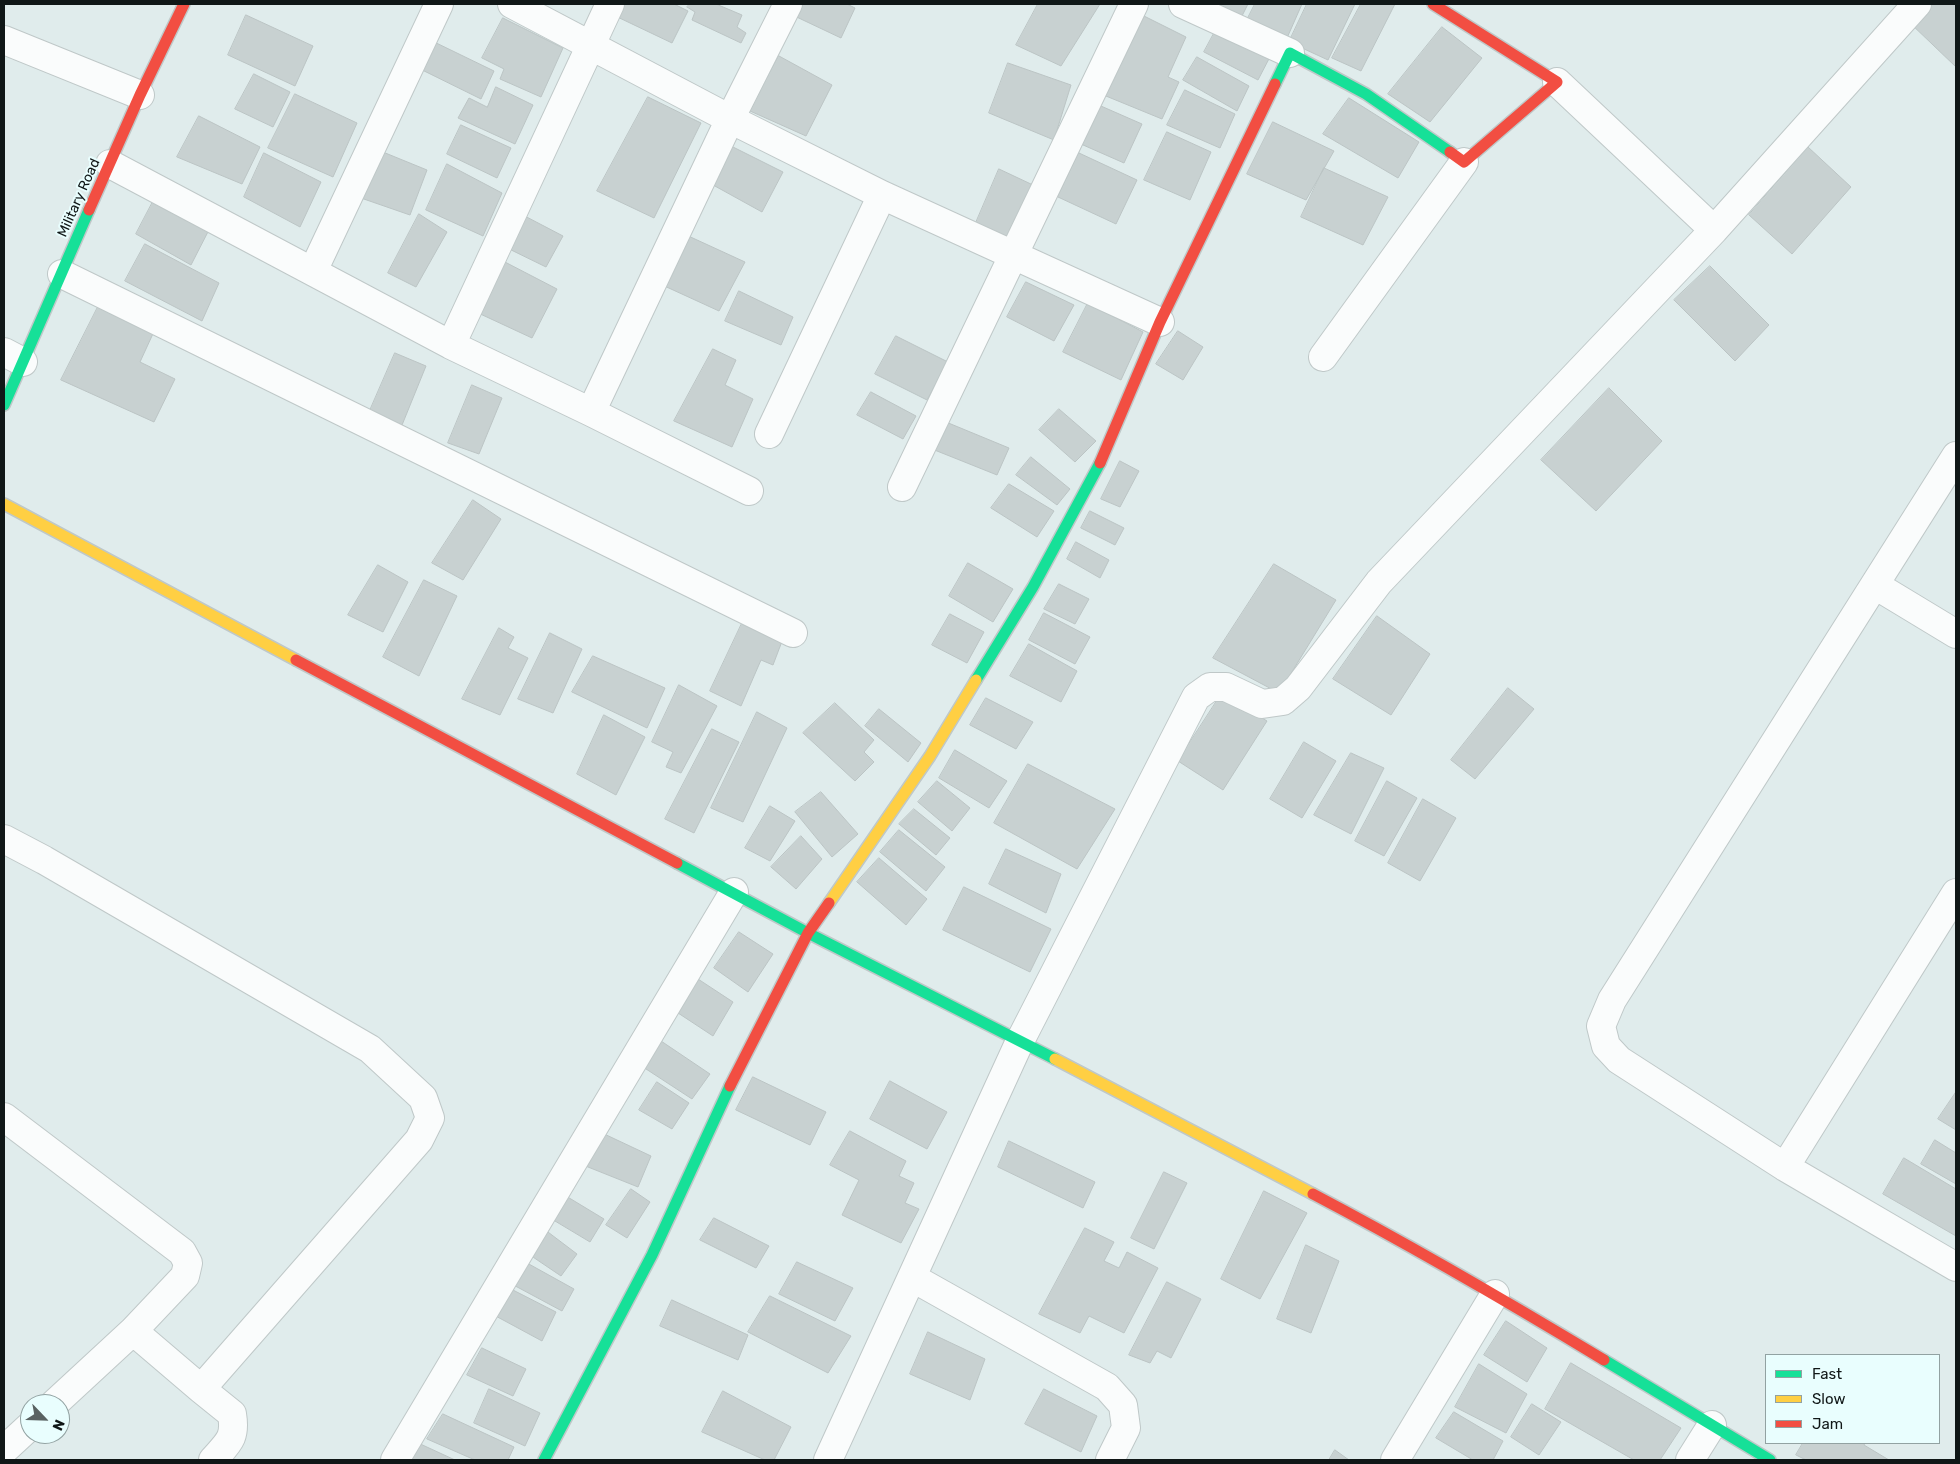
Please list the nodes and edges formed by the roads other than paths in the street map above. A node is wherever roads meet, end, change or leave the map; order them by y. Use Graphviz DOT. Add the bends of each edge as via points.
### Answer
graph roads {
  1 [pos="184,4"];
  2 [pos="439,4"];
  3 [pos="512,4"];
  4 [pos="610,4"];
  5 [pos="788,4"];
  6 [pos="1134,4"];
  7 [pos="1183,4"];
  8 [pos="1433,4"];
  9 [pos="1917,4"];
  10 [pos="4,40"];
  11 [pos="591,45"];
  12 [pos="1290,53"];
  13 [pos="1557,82"];
  14 [pos="140,95"];
  15 [pos="730,119"];
  16 [pos="1464,162"];
  17 [pos="110,164"];
  18 [pos="882,195"];
  19 [pos="1714,230"];
  20 [pos="1014,255"];
  21 [pos="313,271"];
  22 [pos="62,274"];
  23 [pos="1160,322"];
  24 [pos="451,345"];
  25 [pos="13,357"];
  26 [pos="1323,357"];
  27 [pos="4,405"];
  28 [pos="591,412"];
  29 [pos="769,434"];
  30 [pos="1956,456"];
  31 [pos="902,487"];
  32 [pos="749,491"];
  33 [pos="4,504"];
  34 [pos="1875,585"];
  35 [pos="793,634"];
  36 [pos="1956,634"];
  37 [pos="4,839"];
  38 [pos="734,892"];
  39 [pos="1956,892"];
  40 [pos="808,933"];
  41 [pos="1020,1041"];
  42 [pos="4,1117"];
  43 [pos="1785,1167"];
  44 [pos="1956,1267"];
  45 [pos="913,1278"];
  46 [pos="1495,1294"];
  47 [pos="132,1331"];
  48 [pos="201,1389"];
  49 [pos="65,1394"];
  50 [pos="1712,1425"];
  51 [pos="20,1435"];
  52 [pos="4,1450"];
  53 [pos="213,1460"];
  54 [pos="395,1460"];
  55 [pos="544,1460"];
  56 [pos="828,1460"];
  57 [pos="1110,1460"];
  58 [pos="1395,1460"];
  59 [pos="1690,1460"];
  60 [pos="1770,1460"];
  1 -- 14 [label="street, Military Road"];
  2 -- 21 [label="street"];
  3 -- 11 [label="street"];
  4 -- 11 [label="street"];
  5 -- 15 [label="street"];
  6 -- 20 [label="street"];
  7 -- 12 [label="street"];
  8 -- 13 [label="street"];
  9 -- 19 [label="street"];
  10 -- 14 [label="street"];
  11 -- 15 [label="street"];
  11 -- 24 [label="street"];
  12 -- 16 [label="street" via="1366,94"];
  12 -- 23 [label="street"];
  13 -- 16 [label="street"];
  13 -- 19 [label="street"];
  14 -- 17 [label="street, Military Road"];
  15 -- 18 [label="street"];
  15 -- 28 [label="street"];
  16 -- 26 [label="street"];
  17 -- 21 [label="street"];
  17 -- 22 [label="street, Military Road"];
  18 -- 20 [label="street"];
  18 -- 29 [label="street"];
  19 -- 41 [label="street" via="1379,582 1298,688 1284,701 1262,704 1226,687 1210,687 1196,697"];
  20 -- 23 [label="street"];
  20 -- 31 [label="street"];
  21 -- 24 [label="street"];
  22 -- 25 [label="street, Military Road"];
  22 -- 35 [label="street"];
  23 -- 40 [label="street" via="1103,458 1033,587 930,756"];
  24 -- 28 [label="street"];
  25 -- 27 [label="street, Military Road"];
  28 -- 32 [label="street"];
  30 -- 34 [label="street"];
  33 -- 38 [label="street"];
  34 -- 36 [label="street"];
  34 -- 43 [label="street" via="1612,1000 1601,1026 1606,1046 1619,1060"];
  37 -- 48 [label="street" via="370,1049 423,1098 430,1118 419,1140"];
  38 -- 40 [label="street"];
  38 -- 54 [label="street"];
  39 -- 43 [label="street"];
  40 -- 41 [label="street"];
  40 -- 55 [label="street" via="736,1074 652,1255"];
  41 -- 45 [label="street"];
  41 -- 46 [label="street" via="1374,1226"];
  42 -- 47 [label="street" via="182,1252 188,1263 185,1276"];
  43 -- 44 [label="street"];
  45 -- 56 [label="street"];
  45 -- 57 [label="street" via="1107,1387 1123,1405 1126,1428"];
  46 -- 50 [label="street"];
  46 -- 58 [label="street"];
  47 -- 48 [label="street"];
  47 -- 49 [label="street"];
  48 -- 53 [label="street" via="232,1414 235,1429 230,1442"];
  50 -- 59 [label="street"];
  50 -- 60 [label="street"];
  51 -- 52 [label="street"];
}
